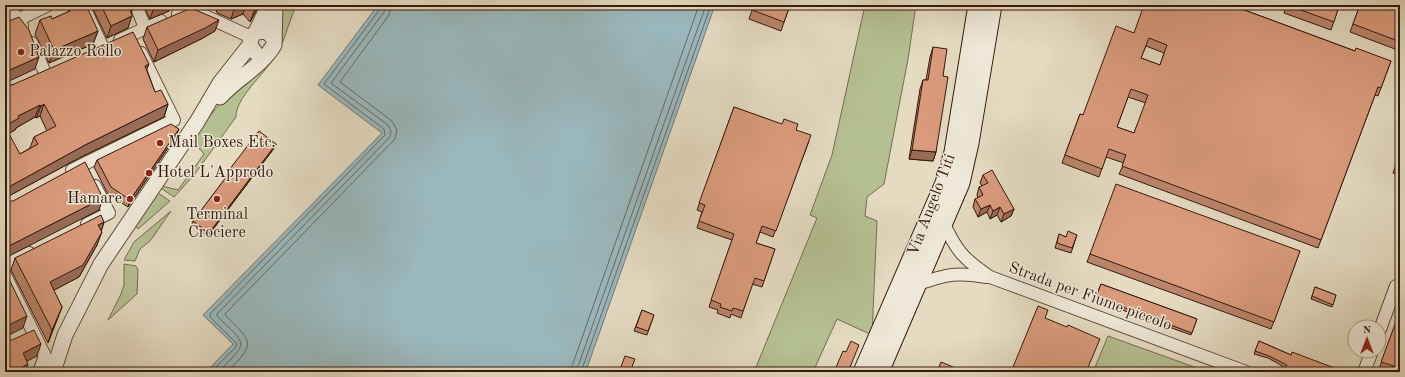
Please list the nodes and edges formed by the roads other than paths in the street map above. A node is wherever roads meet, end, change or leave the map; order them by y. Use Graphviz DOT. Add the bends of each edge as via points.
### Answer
graph roads {
  1 [pos="8,5"];
  2 [pos="48,5"];
  3 [pos="83,5"];
  4 [pos="136,5"];
  5 [pos="269,5"];
  6 [pos="276,5"];
  7 [pos="977,5"];
  8 [pos="993,5"];
  9 [pos="196,7"];
  10 [pos="18,20"];
  11 [pos="5,26"];
  12 [pos="145,28"];
  13 [pos="132,34"];
  14 [pos="252,38"];
  15 [pos="272,45"];
  16 [pos="32,79"];
  17 [pos="197,122"];
  18 [pos="84,164"];
  19 [pos="64,174"];
  20 [pos="944,224"];
  21 [pos="75,230"];
  22 [pos="40,247"];
  23 [pos="5,265"];
  24 [pos="5,275"];
  25 [pos="990,277"];
  26 [pos="918,284"];
  27 [pos="1396,286"];
  28 [pos="1384,319"];
  29 [pos="33,332"];
  30 [pos="19,338"];
  31 [pos="1369,359"];
  32 [pos="39,372"];
  33 [pos="53,372"];
  34 [pos="862,372"];
  35 [pos="880,372"];
  36 [pos="1246,372"];
  37 [pos="1364,372"];
  1 -- 10 [label="street"];
  2 -- 10 [label="street"];
  3 -- 13 [label="street" via="97,50"];
  4 -- 12 [label="street"];
  5 -- 14 [label="street"];
  6 -- 15 [label="street"];
  7 -- 34 [label="main road, Via Angelo Titi" via="953,152 944,183"];
  8 -- 20 [label="main road, Via Angelo Titi" via="970,144 961,183"];
  9 -- 12 [label="street"];
  9 -- 14 [label="street"];
  10 -- 11 [label="street"];
  10 -- 16 [label="street" via="51,70"];
  12 -- 13 [label="street"];
  13 -- 18 [label="street" via="174,120"];
  14 -- 15 [label="street" via="266,31"];
  14 -- 15 [label="street" via="253,51 258,54 265,54"];
  14 -- 17 [label="street" via="220,83"];
  15 -- 17 [label="street" via="262,60 227,89"];
  17 -- 33 [label="street" via="101,264 65,335"];
  18 -- 19 [label="street"];
  18 -- 21 [label="street" via="109,213"];
  20 -- 25 [label="street, Strada per Fiume piccolo" via="966,260"];
  20 -- 26 [label="main road, Via Angelo Titi"];
  22 -- 23 [label="street"];
  24 -- 29 [label="street"];
  25 -- 26 [label="street" via="962,273 943,275"];
  25 -- 36 [label="street, Strada per Fiume piccolo"];
  26 -- 35 [label="main road, Via Angelo Titi"];
  27 -- 28 [label="street"];
  29 -- 30 [label="street"];
  29 -- 32 [label="street" via="45,356"];
  31 -- 37 [label="street"];
}
